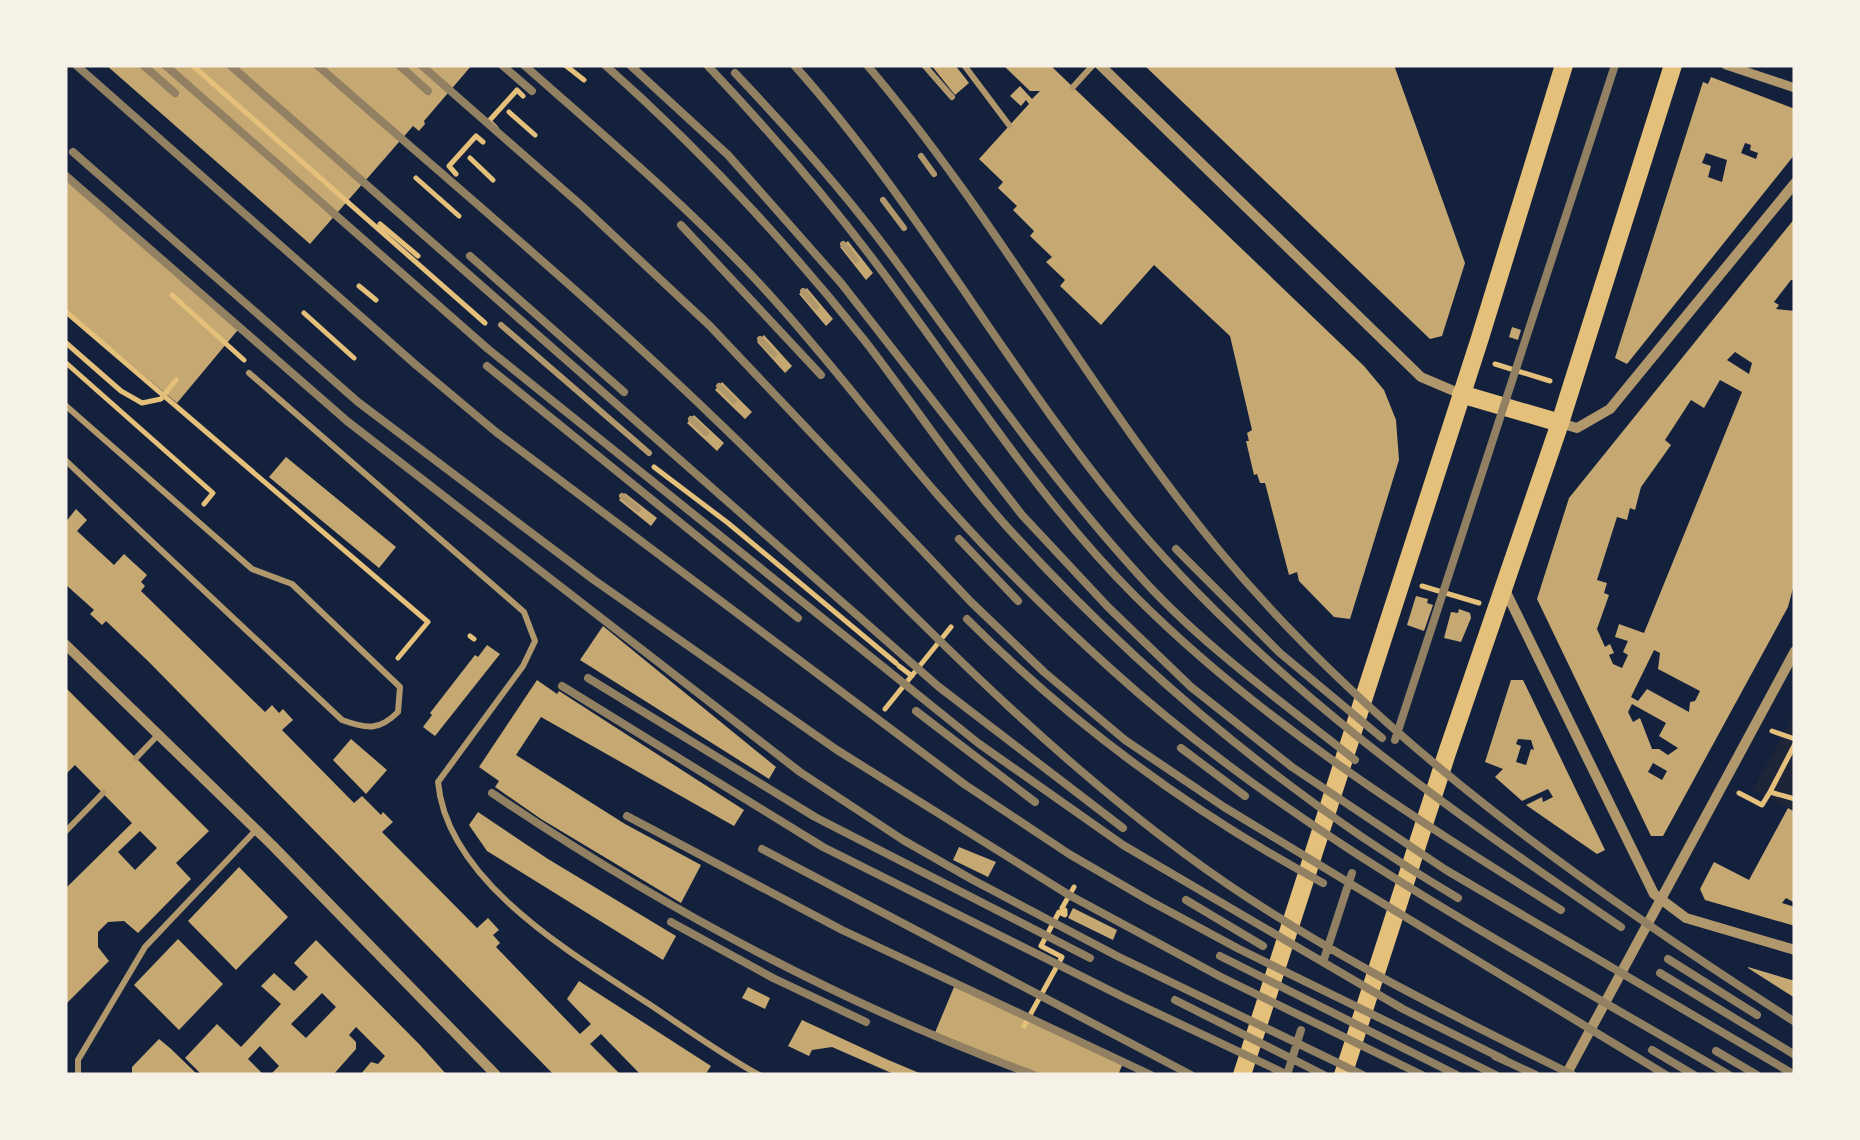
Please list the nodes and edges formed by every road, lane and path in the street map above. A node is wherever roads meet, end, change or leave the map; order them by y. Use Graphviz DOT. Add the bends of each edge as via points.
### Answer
graph roads {
  1 [pos="565,65"];
  2 [pos="924,65"];
  3 [pos="964,65"];
  4 [pos="1096,65"];
  5 [pos="1564,65"];
  6 [pos="1673,65"];
  7 [pos="1726,65"];
  8 [pos="584,80"];
  9 [pos="1073,87"];
  10 [pos="1795,88"];
  11 [pos="523,96"];
  12 [pos="952,98"];
  13 [pos="494,102"];
  14 [pos="502,108"];
  15 [pos="510,112"];
  16 [pos="1009,126"];
  17 [pos="496,128"];
  18 [pos="535,135"];
  19 [pos="483,142"];
  20 [pos="921,156"];
  21 [pos="470,158"];
  22 [pos="456,174"];
  23 [pos="934,174"];
  24 [pos="416,178"];
  25 [pos="493,180"];
  26 [pos="1795,184"];
  27 [pos="883,200"];
  28 [pos="459,216"];
  29 [pos="380,224"];
  30 [pos="904,228"];
  31 [pos="844,244"];
  32 [pos="418,256"];
  33 [pos="856,260"];
  34 [pos="359,286"];
  35 [pos="802,291"];
  36 [pos="172,295"];
  37 [pos="376,300"];
  38 [pos="816,307"];
  39 [pos="65,312"];
  40 [pos="304,313"];
  41 [pos="500,325"];
  42 [pos="212,332"];
  43 [pos="760,339"];
  44 [pos="65,342"];
  45 [pos="774,354"];
  46 [pos="354,358"];
  47 [pos="65,362"];
  48 [pos="1495,364"];
  49 [pos="249,373"];
  50 [pos="176,380"];
  51 [pos="1552,382"];
  52 [pos="719,386"];
  53 [pos="1461,394"];
  54 [pos="165,395"];
  55 [pos="734,401"];
  56 [pos="65,405"];
  57 [pos="691,419"];
  58 [pos="1560,423"];
  59 [pos="706,433"];
  60 [pos="650,454"];
  61 [pos="65,460"];
  62 [pos="622,496"];
  63 [pos="204,504"];
  64 [pos="638,509"];
  65 [pos="1413,583"];
  66 [pos="1504,587"];
  67 [pos="1478,604"];
  68 [pos="950,627"];
  69 [pos="70,648"];
  70 [pos="1795,651"];
  71 [pos="398,658"];
  72 [pos="65,662"];
  73 [pos="899,666"];
  74 [pos="912,676"];
  75 [pos="885,709"];
  76 [pos="1756,723"];
  77 [pos="158,735"];
  78 [pos="1795,742"];
  79 [pos="136,758"];
  80 [pos="1721,785"];
  81 [pos="1770,792"];
  82 [pos="104,794"];
  83 [pos="1795,800"];
  84 [pos="256,830"];
  85 [pos="65,832"];
  86 [pos="1074,886"];
  87 [pos="1661,901"];
  88 [pos="1795,950"];
  89 [pos="1024,1026"];
  90 [pos="755,1074"];
  91 [pos="78,1075"];
  92 [pos="496,1075"];
  93 [pos="1242,1075"];
  94 [pos="1342,1075"];
  95 [pos="1566,1075"];
  1 -- 8 [label="path"];
  2 -- 12 [label="lane"];
  3 -- 16 [label="lane"];
  4 -- 9 [label="lane"];
  4 -- 53 [label="street" via="1421,377"];
  5 -- 53 [label="main road"];
  6 -- 58 [label="main road"];
  7 -- 10 [label="street"];
  11 -- 14 [label="path" via="517,90"];
  13 -- 14 [label="path"];
  14 -- 17 [label="path" via="488,122"];
  15 -- 18 [label="path"];
  19 -- 22 [label="path" via="476,136 459,149 448,168"];
  20 -- 23 [label="lane"];
  21 -- 25 [label="path"];
  24 -- 28 [label="path"];
  26 -- 58 [label="street" via="1610,409 1578,428"];
  27 -- 30 [label="lane"];
  29 -- 32 [label="path"];
  31 -- 33 [label="lane"];
  34 -- 37 [label="path"];
  35 -- 38 [label="lane"];
  36 -- 42 [label="path"];
  39 -- 54 [label="path"];
  40 -- 46 [label="path"];
  41 -- 60 [label="lane"];
  43 -- 45 [label="lane"];
  44 -- 54 [label="path" via="134,399 150,403"];
  47 -- 63 [label="path" via="213,493"];
  48 -- 51 [label="path"];
  49 -- 90 [label="lane" via="524,612 535,641 523,666 438,782 440,807 461,845 531,926"];
  50 -- 54 [label="path"];
  52 -- 55 [label="lane"];
  53 -- 58 [label="main road"];
  53 -- 93 [label="main road"];
  54 -- 71 [label="path" via="428,622"];
  56 -- 61 [label="lane" via="252,570 292,584 400,687 398,712 371,727 342,720"];
  57 -- 59 [label="lane"];
  58 -- 66 [label="main road"];
  62 -- 64 [label="lane"];
  65 -- 67 [label="path"];
  66 -- 87 [label="street"];
  66 -- 94 [label="main road"];
  68 -- 74 [label="path"];
  69 -- 72 [label="lane"];
  69 -- 77 [label="street"];
  70 -- 76 [label="street"];
  73 -- 74 [label="path"];
  74 -- 75 [label="path"];
  76 -- 78 [label="path"];
  76 -- 80 [label="street"];
  77 -- 79 [label="lane"];
  77 -- 84 [label="street"];
  78 -- 81 [label="path"];
  80 -- 81 [label="path" via="1762,805"];
  80 -- 87 [label="street"];
  81 -- 83 [label="path"];
  82 -- 85 [label="lane"];
  84 -- 91 [label="lane" via="145,946 78,1060"];
  84 -- 92 [label="street"];
  86 -- 89 [label="path" via="1064,915 1058,912 1041,946 1062,957"];
  87 -- 88 [label="street" via="1686,918"];
  87 -- 95 [label="street"];
}
